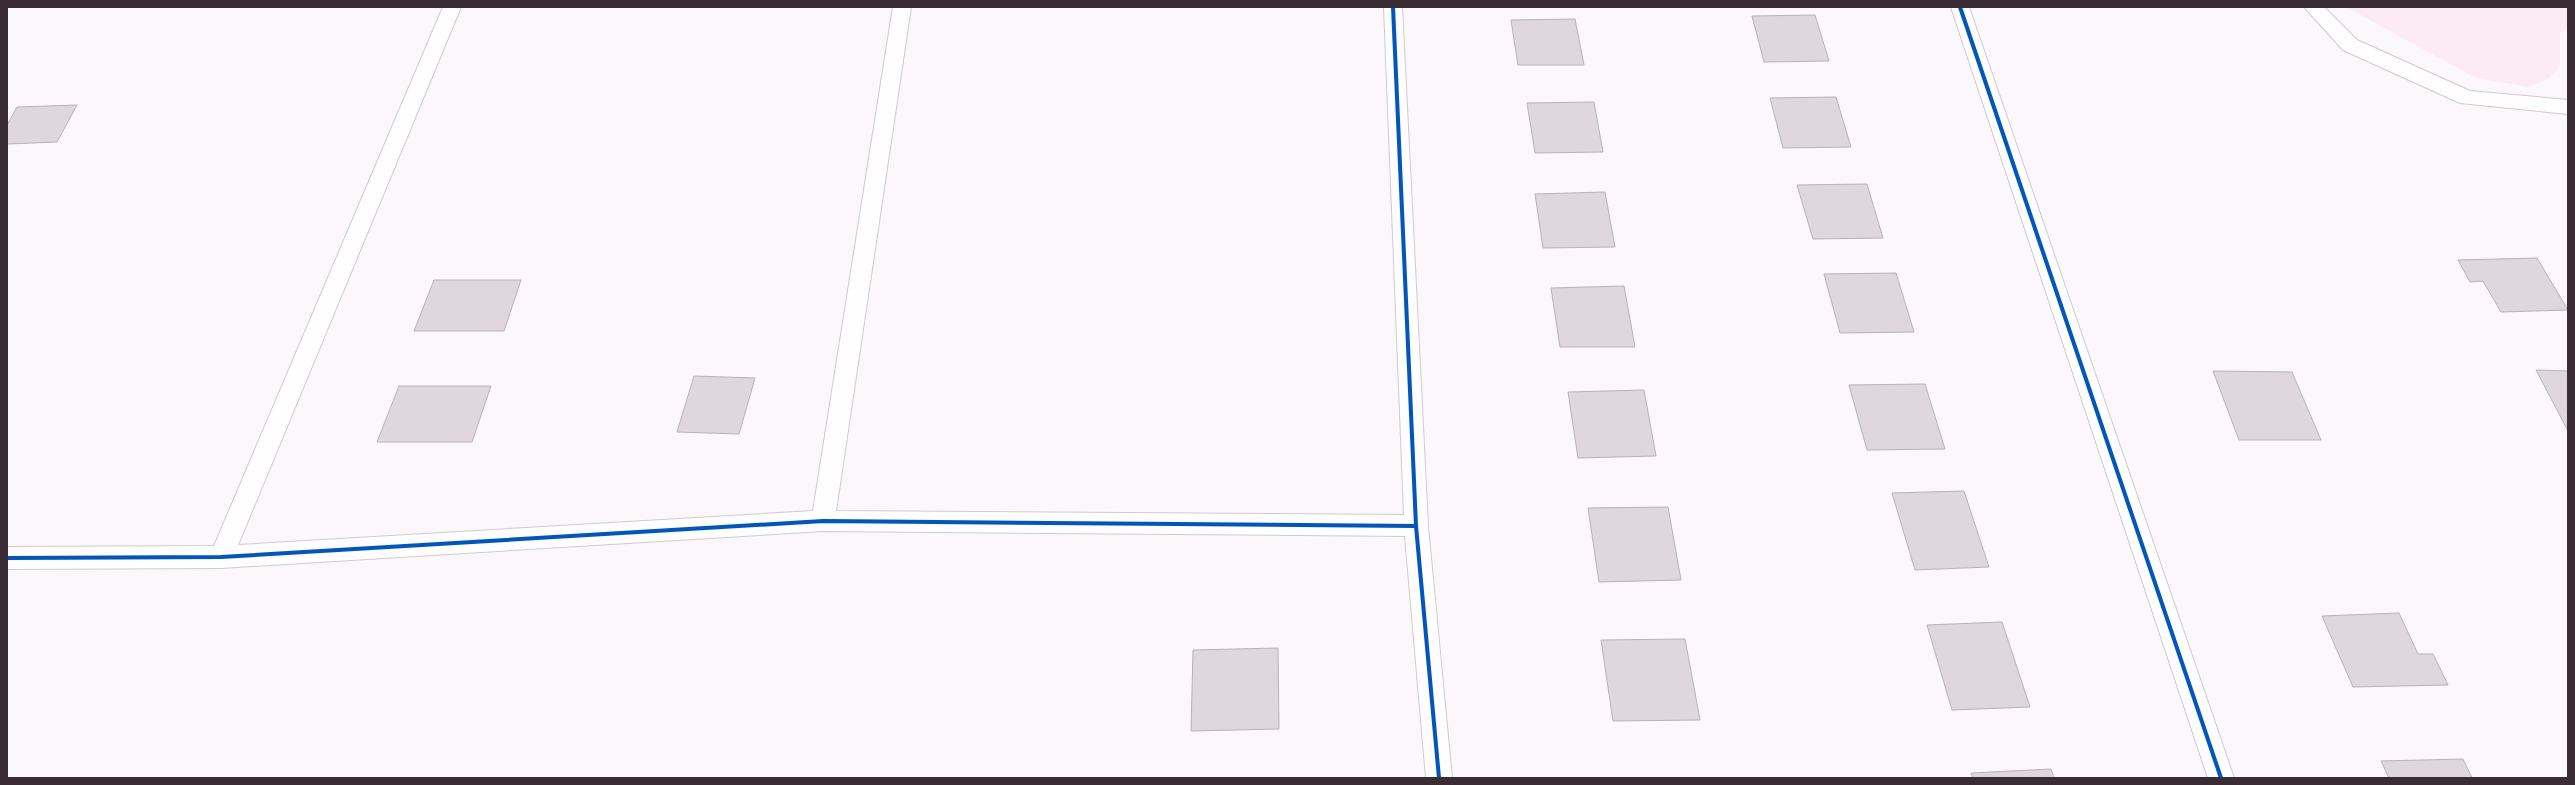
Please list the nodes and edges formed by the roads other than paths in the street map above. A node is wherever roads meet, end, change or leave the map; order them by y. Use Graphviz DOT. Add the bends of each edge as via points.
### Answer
graph roads {
  1 [pos="452,7"];
  2 [pos="902,7"];
  3 [pos="1393,7"];
  4 [pos="1960,7"];
  5 [pos="2314,7"];
  6 [pos="2568,107"];
  7 [pos="823,521"];
  8 [pos="1416,526"];
  9 [pos="221,557"];
  10 [pos="7,558"];
  11 [pos="1439,778"];
  12 [pos="2221,778"];
  1 -- 9 [label="street"];
  2 -- 7 [label="street"];
  3 -- 8 [label="street"];
  4 -- 12 [label="street"];
  5 -- 6 [label="street" via="2350,45 2467,98"];
  7 -- 8 [label="street"];
  7 -- 9 [label="street"];
  8 -- 11 [label="street"];
  9 -- 10 [label="street"];
}
